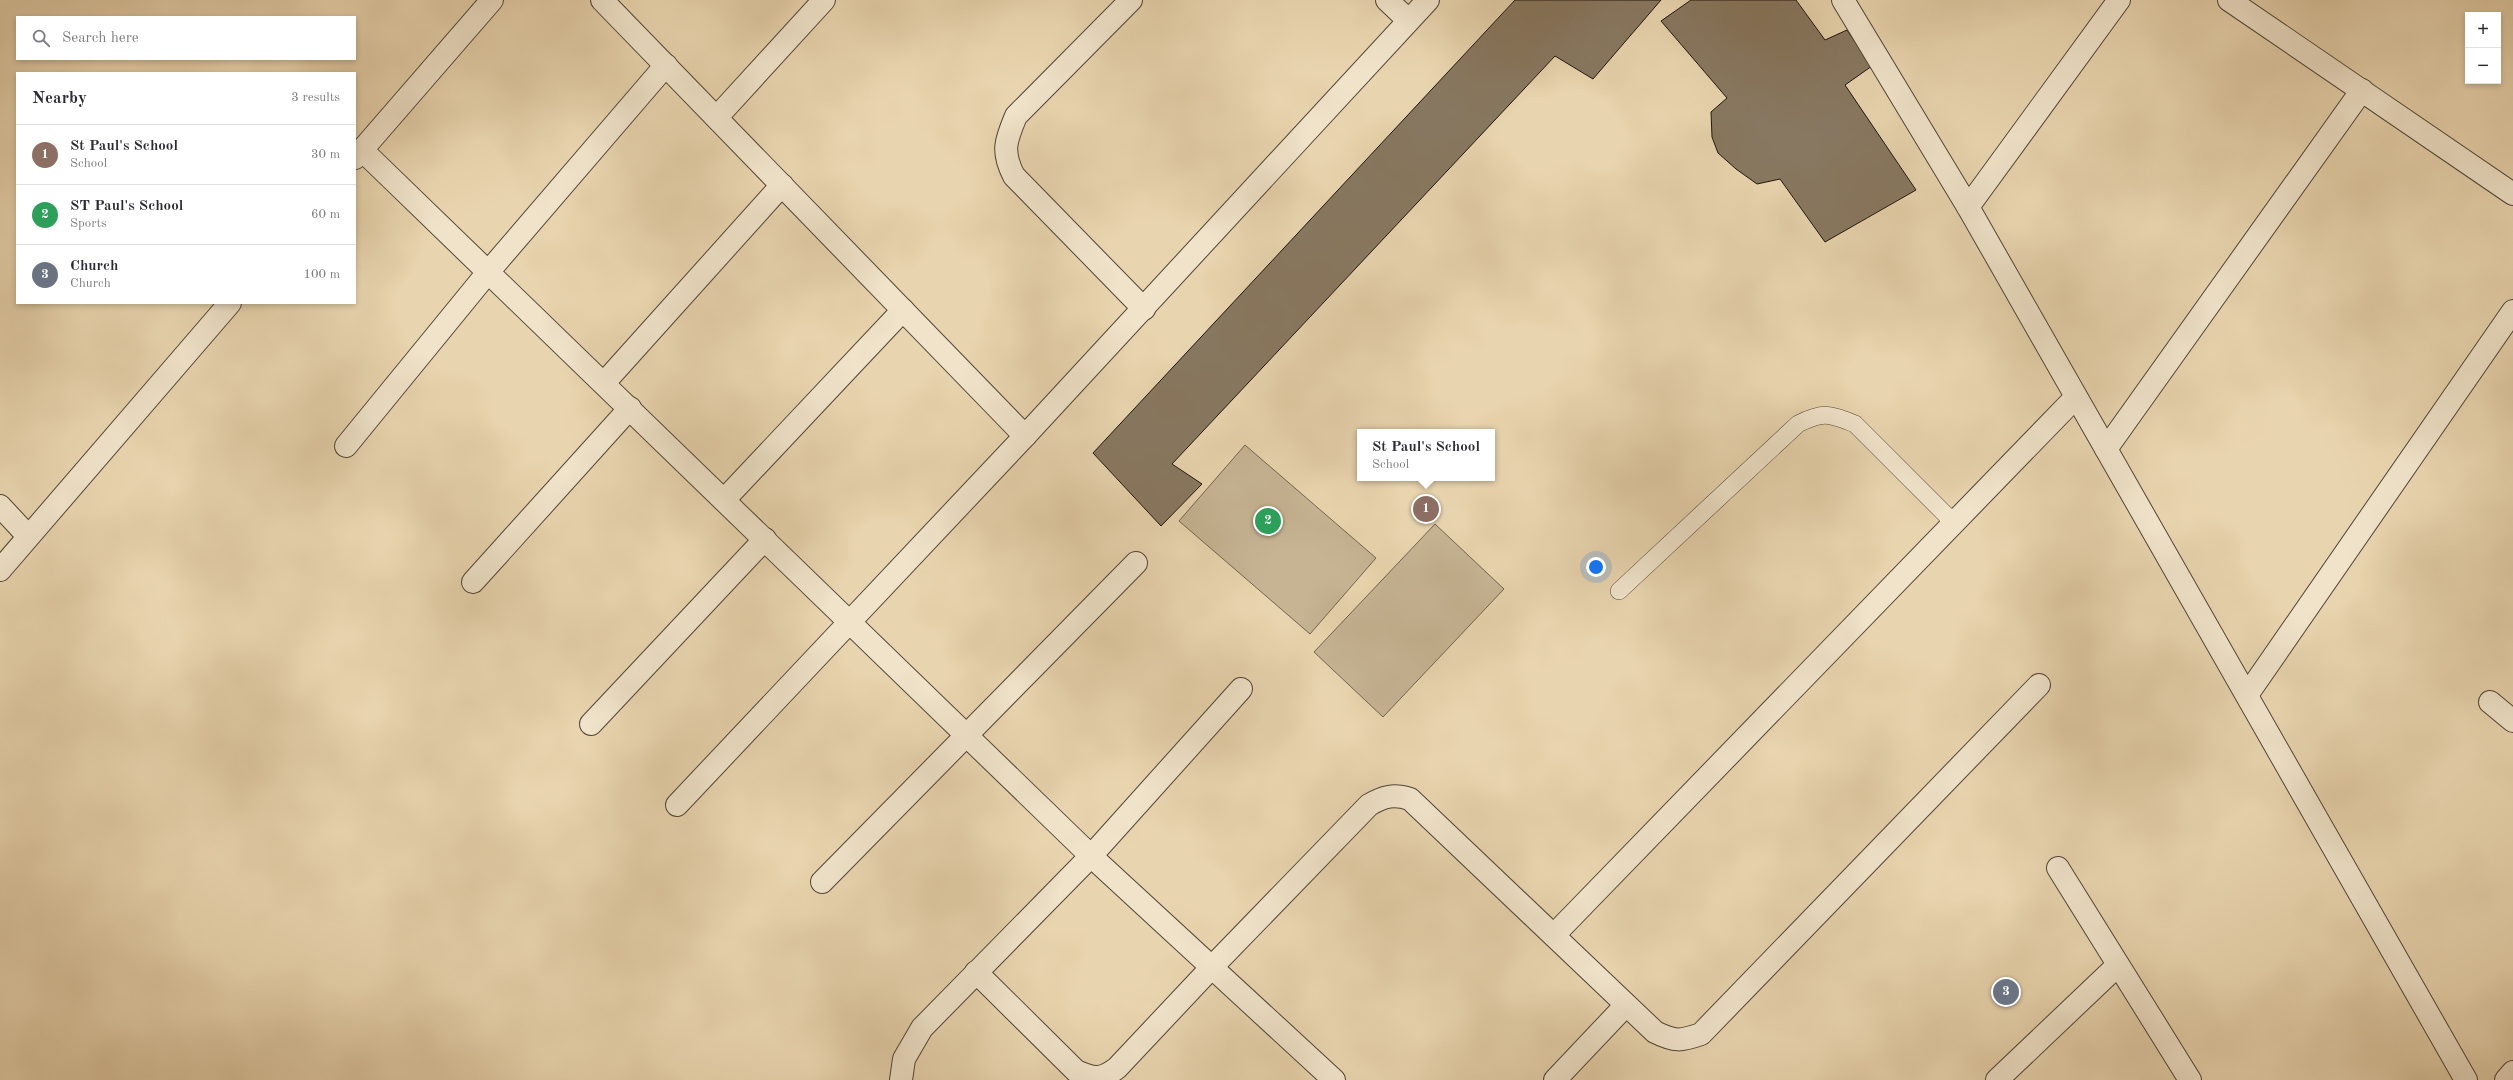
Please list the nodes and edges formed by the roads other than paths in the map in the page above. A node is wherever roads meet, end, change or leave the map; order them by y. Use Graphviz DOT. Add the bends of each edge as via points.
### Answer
graph roads {
  1 [pos="492,0"];
  2 [pos="602,0"];
  3 [pos="824,0"];
  4 [pos="1131,0"];
  5 [pos="1387,0"];
  6 [pos="1428,0"];
  7 [pos="1843,0"];
  8 [pos="2119,0"];
  9 [pos="2229,0"];
  10 [pos="1408,20"];
  11 [pos="666,65"];
  12 [pos="2362,90"];
  13 [pos="717,117"];
  14 [pos="359,154"];
  15 [pos="782,185"];
  16 [pos="2513,194"];
  17 [pos="1968,207"];
  18 [pos="489,271"];
  19 [pos="229,304"];
  20 [pos="1144,309"];
  21 [pos="903,310"];
  22 [pos="2513,311"];
  23 [pos="604,383"];
  24 [pos="2076,397"];
  25 [pos="630,408"];
  26 [pos="1025,436"];
  27 [pos="346,446"];
  28 [pos="2106,449"];
  29 [pos="724,500"];
  30 [pos="0,506"];
  31 [pos="1954,523"];
  32 [pos="28,536"];
  33 [pos="765,539"];
  34 [pos="1136,563"];
  35 [pos="0,570"];
  36 [pos="473,582"];
  37 [pos="1619,591"];
  38 [pos="850,623"];
  39 [pos="2038,685"];
  40 [pos="1241,689"];
  41 [pos="2247,695"];
  42 [pos="2490,702"];
  43 [pos="2513,721"];
  44 [pos="591,724"];
  45 [pos="966,735"];
  46 [pos="677,805"];
  47 [pos="1091,856"];
  48 [pos="2058,868"];
  49 [pos="822,882"];
  50 [pos="1554,935"];
  51 [pos="2118,965"];
  52 [pos="1212,967"];
  53 [pos="976,972"];
  54 [pos="1626,1005"];
  55 [pos="2513,1072"];
  56 [pos="900,1080"];
  57 [pos="1334,1080"];
  58 [pos="1555,1080"];
  59 [pos="1997,1080"];
  60 [pos="2190,1080"];
  61 [pos="2466,1080"];
  62 [pos="2506,1080"];
  1 -- 14 [label="street"];
  2 -- 11 [label="street"];
  3 -- 13 [label="street"];
  4 -- 20 [label="street" via="1016,116 1006,140 1006,160 1014,176"];
  5 -- 10 [label="street"];
  6 -- 10 [label="street"];
  7 -- 17 [label="street"];
  8 -- 17 [label="street"];
  9 -- 12 [label="street"];
  10 -- 20 [label="street"];
  11 -- 13 [label="street"];
  11 -- 18 [label="street"];
  12 -- 16 [label="street"];
  12 -- 28 [label="street"];
  13 -- 15 [label="street"];
  14 -- 18 [label="street"];
  15 -- 21 [label="street"];
  15 -- 23 [label="street"];
  17 -- 24 [label="street"];
  18 -- 23 [label="street"];
  18 -- 27 [label="street"];
  19 -- 32 [label="street"];
  20 -- 26 [label="street"];
  21 -- 26 [label="street"];
  21 -- 29 [label="street"];
  22 -- 41 [label="street"];
  23 -- 25 [label="street"];
  24 -- 28 [label="street"];
  24 -- 31 [label="street"];
  25 -- 29 [label="street"];
  25 -- 36 [label="street"];
  26 -- 38 [label="street"];
  28 -- 41 [label="street"];
  29 -- 33 [label="street"];
  30 -- 32 [label="street"];
  31 -- 37 [label="lane" via="1855,424 1836,416 1818,414 1798,424"];
  31 -- 50 [label="street"];
  32 -- 35 [label="street"];
  33 -- 38 [label="street"];
  33 -- 44 [label="street"];
  34 -- 45 [label="street"];
  38 -- 45 [label="street"];
  38 -- 46 [label="street"];
  39 -- 54 [label="street" via="1701,1034 1682,1040 1669,1039 1656,1032"];
  40 -- 47 [label="street"];
  41 -- 61 [label="street"];
  42 -- 43 [label="street"];
  45 -- 47 [label="street"];
  45 -- 49 [label="street"];
  47 -- 52 [label="street"];
  47 -- 53 [label="street"];
  48 -- 51 [label="street"];
  50 -- 52 [label="street" via="1410,799 1396,795 1382,797 1369,805"];
  50 -- 54 [label="street"];
  51 -- 59 [label="street"];
  51 -- 60 [label="street"];
  52 -- 53 [label="street" via="1117,1068 1105,1077 1089,1077 1076,1071"];
  52 -- 57 [label="street"];
  53 -- 56 [label="street" via="922,1028 904,1059"];
  54 -- 58 [label="street"];
  55 -- 62 [label="street"];
}
